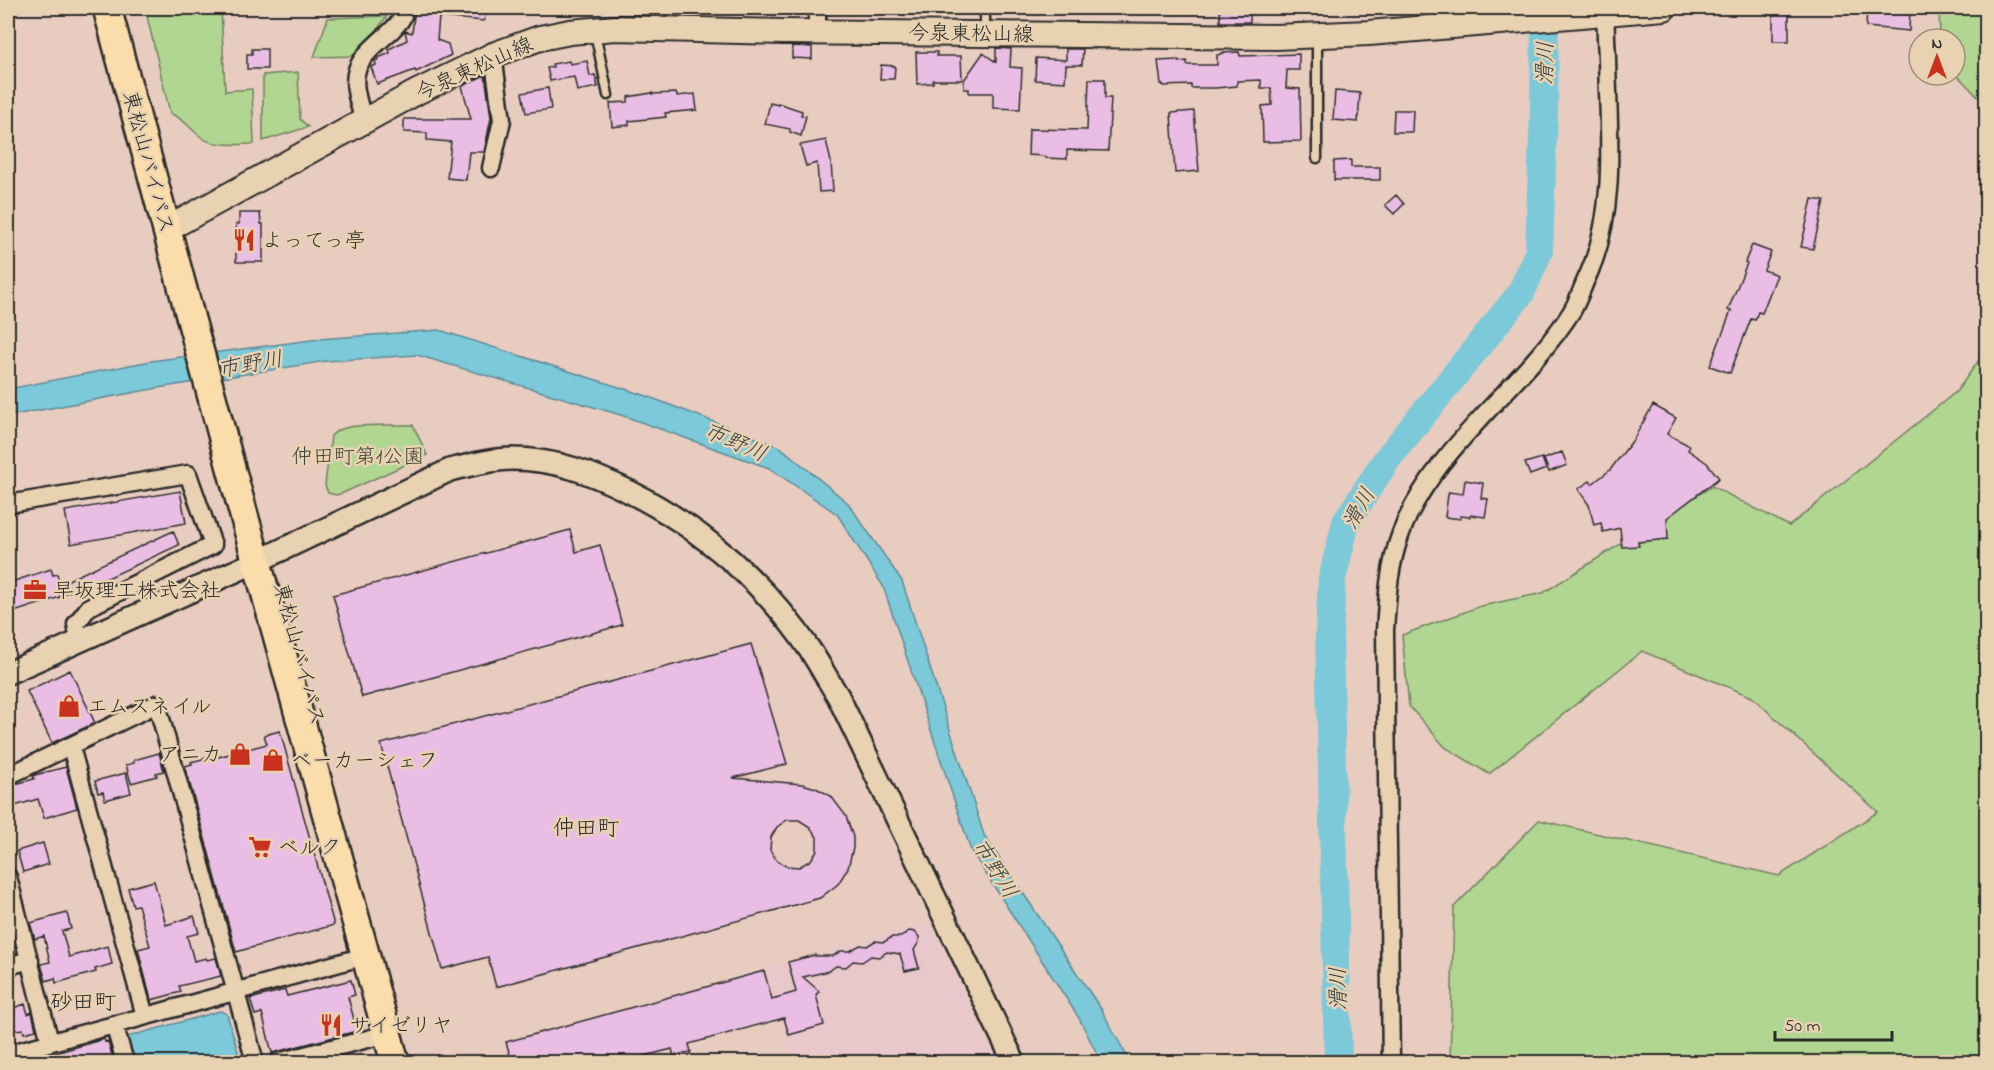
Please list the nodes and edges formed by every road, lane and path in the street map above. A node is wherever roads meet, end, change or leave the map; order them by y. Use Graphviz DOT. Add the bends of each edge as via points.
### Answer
graph roads {
  1 [pos="107,8"];
  2 [pos="123,8"];
  3 [pos="405,8"];
  4 [pos="817,8"];
  5 [pos="985,8"];
  6 [pos="1664,8"];
  7 [pos="1602,11"];
  8 [pos="1496,15"];
  9 [pos="594,29"];
  10 [pos="817,32"];
  11 [pos="985,34"];
  12 [pos="1317,35"];
  13 [pos="492,55"];
  14 [pos="608,95"];
  15 [pos="364,121"];
  16 [pos="1317,158"];
  17 [pos="491,168"];
  18 [pos="174,224"];
  19 [pos="8,504"];
  20 [pos="265,558"];
  21 [pos="84,646"];
  22 [pos="8,673"];
  23 [pos="71,747"];
  24 [pos="8,776"];
  25 [pos="8,879"];
  26 [pos="365,956"];
  27 [pos="30,960"];
  28 [pos="8,966"];
  29 [pos="236,992"];
  30 [pos="145,1016"];
  31 [pos="114,1024"];
  32 [pos="387,1034"];
  33 [pos="50,1042"];
  34 [pos="8,1054"];
  35 [pos="125,1062"];
  36 [pos="255,1062"];
  37 [pos="278,1062"];
  38 [pos="395,1062"];
  39 [pos="410,1062"];
  40 [pos="1014,1062"];
  41 [pos="1391,1062"];
  1 -- 18 [label="highway, 東松山バイパス"];
  2 -- 18 [label="highway, 東松山バイパス"];
  3 -- 15 [label="street" via="403,19 355,71 356,94"];
  4 -- 10 [label="street"];
  5 -- 11 [label="lane"];
  6 -- 7 [label="main road"];
  7 -- 8 [label="main road, 今泉東松山線"];
  7 -- 41 [label="street" via="1609,181 1603,226 1590,270 1566,318 1424,488 1401,533 1388,580 1385,632"];
  8 -- 12 [label="main road, 今泉東松山線" via="1369,33"];
  9 -- 10 [label="main road, 今泉東松山線"];
  9 -- 13 [label="main road, 今泉東松山線" via="540,38"];
  9 -- 14 [label="lane"];
  10 -- 11 [label="main road, 今泉東松山線"];
  11 -- 12 [label="main road, 今泉東松山線"];
  12 -- 16 [label="lane"];
  13 -- 15 [label="main road, 今泉東松山線"];
  13 -- 17 [label="street" via="502,120"];
  15 -- 18 [label="main road, 今泉東松山線"];
  18 -- 20 [label="highway, 東松山バイパス"];
  19 -- 21 [label="street" via="189,474 213,545 89,607 76,624"];
  20 -- 21 [label="street"];
  20 -- 26 [label="highway, 東松山バイパス"];
  20 -- 39 [label="highway, 東松山バイパス"];
  20 -- 40 [label="street" via="450,471 512,459 544,461 606,480 695,531 751,579 812,652 838,696"];
  21 -- 22 [label="street"];
  23 -- 24 [label="street"];
  23 -- 29 [label="street" via="157,704"];
  23 -- 30 [label="street"];
  25 -- 27 [label="street"];
  26 -- 29 [label="street"];
  26 -- 32 [label="highway, 東松山バイパス"];
  27 -- 28 [label="street"];
  27 -- 33 [label="street"];
  29 -- 30 [label="street"];
  29 -- 36 [label="street"];
  30 -- 31 [label="street"];
  31 -- 33 [label="street"];
  31 -- 35 [label="street"];
  32 -- 37 [label="street"];
  32 -- 38 [label="highway, 東松山バイパス"];
  33 -- 34 [label="street"];
}
